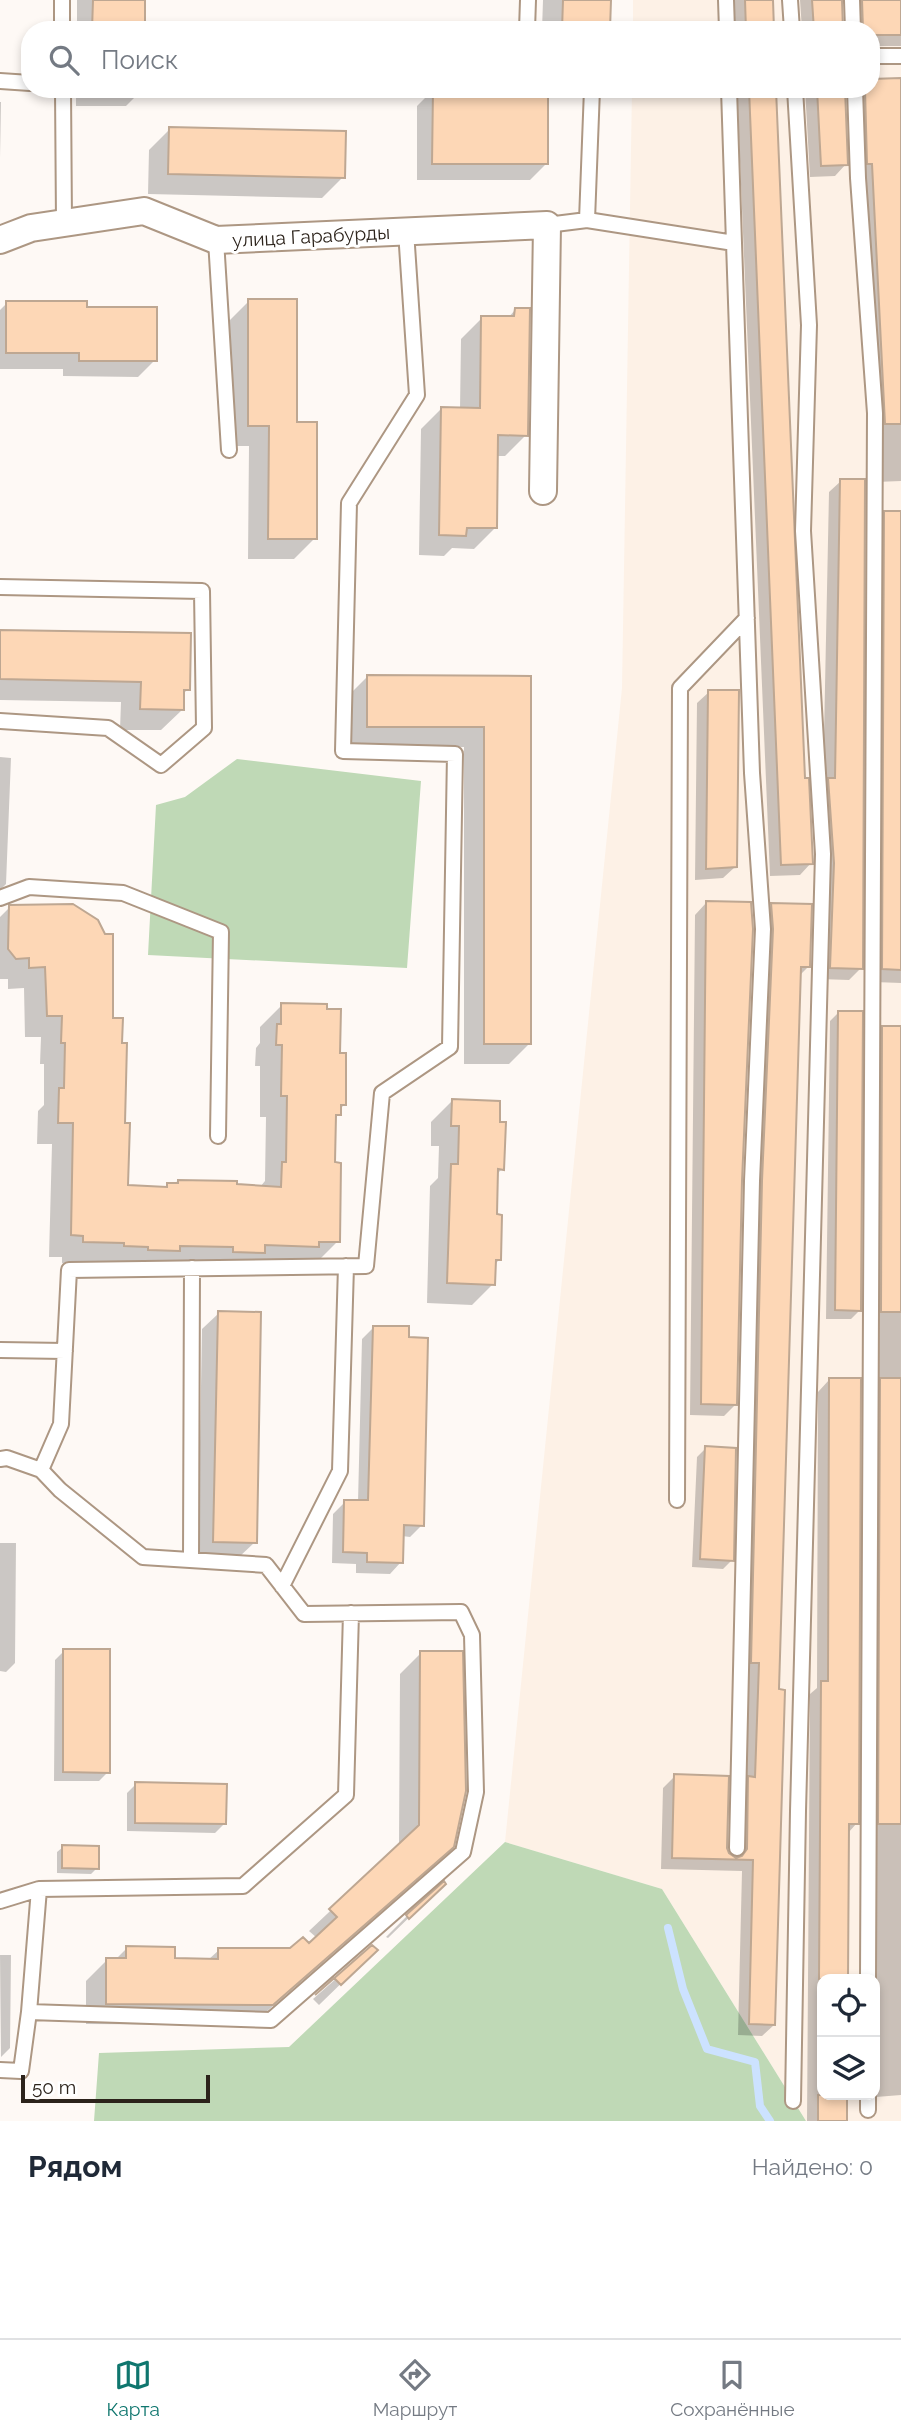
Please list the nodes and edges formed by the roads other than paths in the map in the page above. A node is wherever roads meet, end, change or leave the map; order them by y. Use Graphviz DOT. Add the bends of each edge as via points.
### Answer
graph roads {
  1 [pos="62,0"];
  2 [pos="528,0"];
  3 [pos="726,0"];
  4 [pos="790,0"];
  5 [pos="852,0"];
  6 [pos="62,21"];
  7 [pos="527,21"];
  8 [pos="727,21"];
  9 [pos="791,21"];
  10 [pos="853,21"];
  11 [pos="880,56"];
  12 [pos="901,56"];
  13 [pos="0,81"];
  14 [pos="21,82"];
  15 [pos="63,98"];
  16 [pos="592,98"];
  17 [pos="729,98"];
  18 [pos="796,98"];
  19 [pos="855,98"];
  20 [pos="587,220"];
  21 [pos="64,223"];
  22 [pos="547,225"];
  23 [pos="406,231"];
  24 [pos="0,240"];
  25 [pos="216,240"];
  26 [pos="734,243"];
  27 [pos="229,450"];
  28 [pos="543,491"];
  29 [pos="0,587"];
  30 [pos="747,618"];
  31 [pos="0,721"];
  32 [pos="0,898"];
  33 [pos="218,1136"];
  34 [pos="346,1266"];
  35 [pos="192,1268"];
  36 [pos="0,1350"];
  37 [pos="65,1351"];
  38 [pos="0,1459"];
  39 [pos="41,1470"];
  40 [pos="677,1500"];
  41 [pos="191,1560"];
  42 [pos="282,1586"];
  43 [pos="351,1613"];
  44 [pos="737,1848"];
  45 [pos="39,1889"];
  46 [pos="0,1901"];
  47 [pos="868,1974"];
  48 [pos="29,2012"];
  49 [pos="0,2070"];
  50 [pos="868,2100"];
  51 [pos="793,2101"];
  52 [pos="868,2110"];
  1 -- 6 [label="lane"];
  2 -- 7 [label="lane"];
  3 -- 8 [label="lane"];
  4 -- 9 [label="lane"];
  5 -- 10 [label="lane"];
  11 -- 12 [label="lane"];
  13 -- 14 [label="lane"];
  15 -- 21 [label="lane"];
  16 -- 20 [label="lane"];
  17 -- 26 [label="lane"];
  18 -- 51 [label="lane" via="809,325 803,531 823,853"];
  19 -- 47 [label="lane" via="875,413"];
  20 -- 22 [label="lane"];
  20 -- 26 [label="lane"];
  21 -- 24 [label="street, улица Гарабурды" via="30,228"];
  21 -- 25 [label="street, улица Гарабурды" via="145,211"];
  22 -- 23 [label="street, улица Гарабурды"];
  22 -- 28 [label="street"];
  23 -- 25 [label="street, улица Гарабурды"];
  23 -- 34 [label="lane" via="417,395 349,503 343,751 455,754 450,1047 382,1093 366,1266"];
  25 -- 27 [label="lane"];
  26 -- 30 [label="lane"];
  29 -- 31 [label="lane" via="202,591 204,728 161,765 108,728"];
  30 -- 40 [label="lane" via="680,688"];
  30 -- 44 [label="lane" via="763,929 752,1181"];
  32 -- 33 [label="lane" via="29,887 123,893 221,932"];
  34 -- 35 [label="lane"];
  34 -- 42 [label="lane" via="340,1471"];
  35 -- 37 [label="lane" via="69,1270"];
  35 -- 41 [label="lane"];
  36 -- 37 [label="lane"];
  37 -- 39 [label="lane" via="61,1424"];
  38 -- 39 [label="lane"];
  39 -- 41 [label="lane" via="143,1557"];
  41 -- 42 [label="lane" via="266,1565"];
  42 -- 43 [label="lane" via="304,1614"];
  43 -- 45 [label="lane" via="346,1795 295,1841 243,1886"];
  43 -- 48 [label="lane" via="461,1612 472,1634 476,1792 463,1852 271,2020"];
  45 -- 46 [label="lane"];
  45 -- 48 [label="lane"];
  48 -- 49 [label="lane" via="21,2071"];
  50 -- 52 [label="lane"];
}
